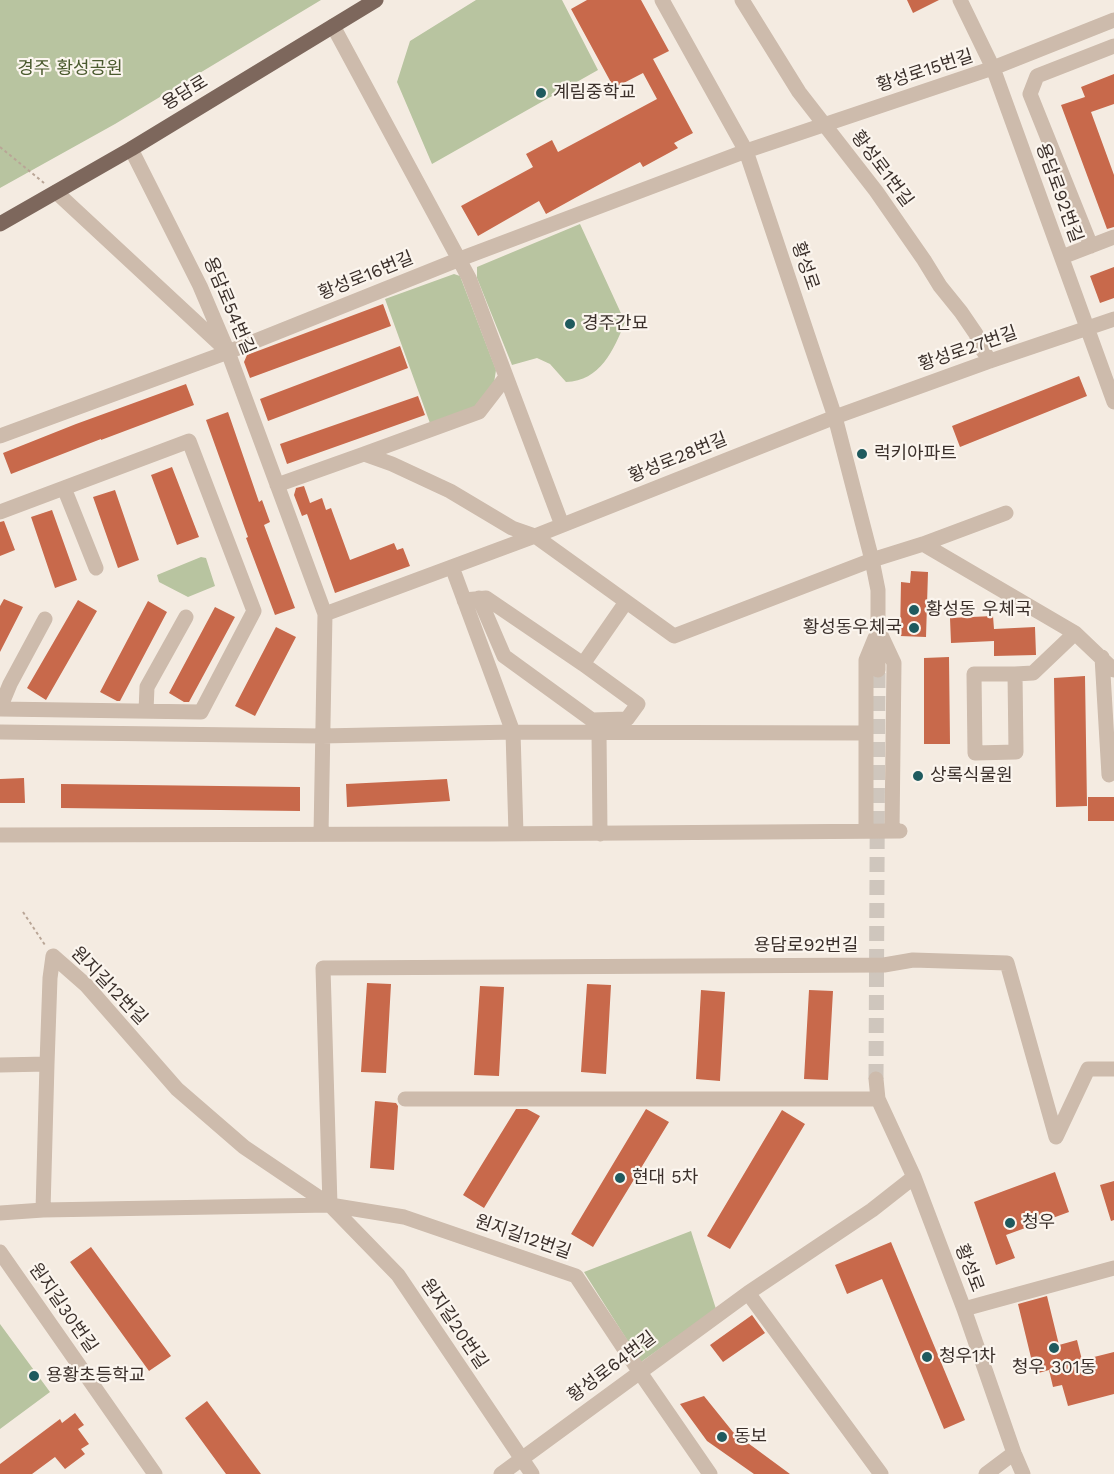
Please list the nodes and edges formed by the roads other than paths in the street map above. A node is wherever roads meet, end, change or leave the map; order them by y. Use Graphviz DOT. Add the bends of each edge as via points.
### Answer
graph roads {
  1 [pos="376,0"];
  2 [pos="662,0"];
  3 [pos="742,0"];
  4 [pos="960,0"];
  5 [pos="1114,20"];
  6 [pos="333,26"];
  7 [pos="1114,46"];
  8 [pos="993,68"];
  9 [pos="824,124"];
  10 [pos="131,149"];
  11 [pos="746,151"];
  12 [pos="56,192"];
  13 [pos="0,224"];
  14 [pos="1114,237"];
  15 [pos="1091,246"];
  16 [pos="1062,257"];
  17 [pos="460,259"];
  18 [pos="1114,319"];
  19 [pos="1088,328"];
  20 [pos="228,352"];
  21 [pos="990,361"];
  22 [pos="506,377"];
  23 [pos="1114,402"];
  24 [pos="835,417"];
  25 [pos="0,436"];
  26 [pos="364,454"];
  27 [pos="277,485"];
  28 [pos="64,488"];
  29 [pos="0,512"];
  30 [pos="1006,513"];
  31 [pos="562,525"];
  32 [pos="535,536"];
  33 [pos="923,544"];
  34 [pos="872,560"];
  35 [pos="452,567"];
  36 [pos="96,568"];
  37 [pos="471,599"];
  38 [pos="626,602"];
  39 [pos="325,614"];
  40 [pos="186,617"];
  41 [pos="45,619"];
  42 [pos="878,631"];
  43 [pos="1075,633"];
  44 [pos="1102,657"];
  45 [pos="583,664"];
  46 [pos="878,670"];
  47 [pos="1114,670"];
  48 [pos="1015,674"];
  49 [pos="0,709"];
  50 [pos="146,711"];
  51 [pos="0,732"];
  52 [pos="513,732"];
  53 [pos="599,732"];
  54 [pos="865,733"];
  55 [pos="322,736"];
  56 [pos="1109,775"];
  57 [pos="866,831"];
  58 [pos="321,834"];
  59 [pos="516,834"];
  60 [pos="600,834"];
  61 [pos="0,835"];
  62 [pos="47,1064"];
  63 [pos="0,1065"];
  64 [pos="1114,1069"];
  65 [pos="876,1079"];
  66 [pos="405,1099"];
  67 [pos="878,1099"];
  68 [pos="914,1177"];
  69 [pos="330,1205"];
  70 [pos="43,1210"];
  71 [pos="0,1213"];
  72 [pos="0,1252"];
  73 [pos="1114,1268"];
  74 [pos="747,1293"];
  75 [pos="964,1309"];
  76 [pos="639,1371"];
  77 [pos="1014,1453"];
  78 [pos="521,1460"];
  79 [pos="155,1474"];
  80 [pos="501,1474"];
  81 [pos="532,1474"];
  82 [pos="710,1474"];
  83 [pos="882,1474"];
  84 [pos="986,1474"];
  85 [pos="1023,1474"];
  1 -- 6 [label="main road, 용담로"];
  2 -- 11 [label="street, 황성로"];
  3 -- 9 [label="street, 황성로1번길"];
  4 -- 8 [label="street, 용담로92번길"];
  5 -- 8 [label="street, 황성로15번길"];
  6 -- 10 [label="main road, 용담로"];
  6 -- 17 [label="street"];
  7 -- 15 [label="street" via="1037,76 1030,94"];
  8 -- 9 [label="street, 황성로15번길"];
  8 -- 16 [label="street, 용담로92번길"];
  9 -- 11 [label="street, 황성로15번길"];
  9 -- 21 [label="street, 황성로1번길" via="976,333"];
  10 -- 12 [label="main road, 용담로"];
  10 -- 20 [label="street, 용담로54번길" via="200,286"];
  11 -- 17 [label="street, 황성로16번길"];
  11 -- 24 [label="street, 황성로"];
  12 -- 13 [label="main road, 용담로"];
  12 -- 20 [label="street"];
  14 -- 15 [label="street"];
  15 -- 16 [label="street"];
  16 -- 19 [label="street, 용담로92번길"];
  17 -- 20 [label="street, 황성로16번길"];
  17 -- 22 [label="street"];
  18 -- 19 [label="street, 황성로27번길"];
  19 -- 21 [label="street, 황성로27번길"];
  19 -- 23 [label="street, 용담로92번길"];
  20 -- 25 [label="street, 황성로16번길"];
  20 -- 27 [label="street, 용담로54번길"];
  21 -- 24 [label="street, 황성로27번길"];
  22 -- 26 [label="street" via="479,412"];
  22 -- 31 [label="street"];
  24 -- 31 [label="street, 황성로28번길"];
  24 -- 34 [label="street, 황성로"];
  26 -- 27 [label="street"];
  26 -- 32 [label="street" via="450,491 512,528"];
  27 -- 39 [label="street, 용담로54번길"];
  28 -- 29 [label="street"];
  28 -- 36 [label="street"];
  28 -- 50 [label="street" via="189,441 254,611 201,712"];
  30 -- 33 [label="street"];
  31 -- 32 [label="street, 황성로28번길"];
  32 -- 35 [label="street, 황성로28번길"];
  32 -- 38 [label="street"];
  33 -- 34 [label="street"];
  33 -- 43 [label="street"];
  34 -- 38 [label="street" via="674,636"];
  34 -- 42 [label="street, 황성로" via="878,590"];
  35 -- 37 [label="street"];
  35 -- 39 [label="street, 황성로28번길"];
  37 -- 45 [label="street" via="486,598"];
  37 -- 45 [label="street" via="504,657 592,720 627,719 638,704"];
  37 -- 52 [label="street"];
  38 -- 45 [label="street"];
  39 -- 55 [label="street, 용담로54번길"];
  40 -- 50 [label="street" via="147,687"];
  41 -- 49 [label="street"];
  42 -- 46 [label="street, 황성로"];
  42 -- 54 [label="street" via="866,660"];
  42 -- 57 [label="street" via="894,663 896,831"];
  43 -- 44 [label="street"];
  43 -- 48 [label="street" via="1033,673"];
  44 -- 47 [label="street"];
  44 -- 56 [label="street"];
  48 -- 48 [label="street" via="974,674 975,753 1016,752"];
  49 -- 50 [label="street"];
  51 -- 55 [label="street"];
  52 -- 53 [label="street"];
  52 -- 55 [label="street"];
  52 -- 59 [label="street"];
  53 -- 54 [label="street"];
  53 -- 60 [label="street"];
  54 -- 57 [label="street"];
  55 -- 58 [label="street, 용담로54번길"];
  57 -- 60 [label="street"];
  58 -- 59 [label="street"];
  58 -- 61 [label="street"];
  59 -- 60 [label="street"];
  62 -- 63 [label="street"];
  62 -- 69 [label="street, 원지길12번길" via="53,957 86,984 177,1089 243,1147"];
  62 -- 70 [label="street, 원지길12번길"];
  64 -- 69 [label="street, 용담로92번길" via="1088,1069 1056,1137 1007,963 913,960 884,965 323,968"];
  65 -- 67 [label="street, 황성로"];
  66 -- 67 [label="street"];
  67 -- 68 [label="street, 황성로"];
  68 -- 74 [label="street, 황성로64번길" via="872,1210"];
  68 -- 75 [label="street, 황성로"];
  69 -- 70 [label="street, 원지길12번길"];
  69 -- 76 [label="street, 원지길12번길" via="404,1217 576,1276"];
  69 -- 78 [label="street, 원지길20번길" via="398,1275"];
  70 -- 71 [label="street, 원지길12번길"];
  72 -- 79 [label="street, 원지길30번길"];
  73 -- 75 [label="street"];
  74 -- 76 [label="street, 황성로64번길"];
  74 -- 83 [label="street"];
  75 -- 77 [label="street, 황성로"];
  76 -- 78 [label="street, 황성로64번길"];
  76 -- 82 [label="street, 원지길12번길"];
  77 -- 84 [label="street"];
  77 -- 85 [label="street, 황성로"];
  78 -- 80 [label="street, 황성로64번길"];
  78 -- 81 [label="street, 원지길20번길"];
}
